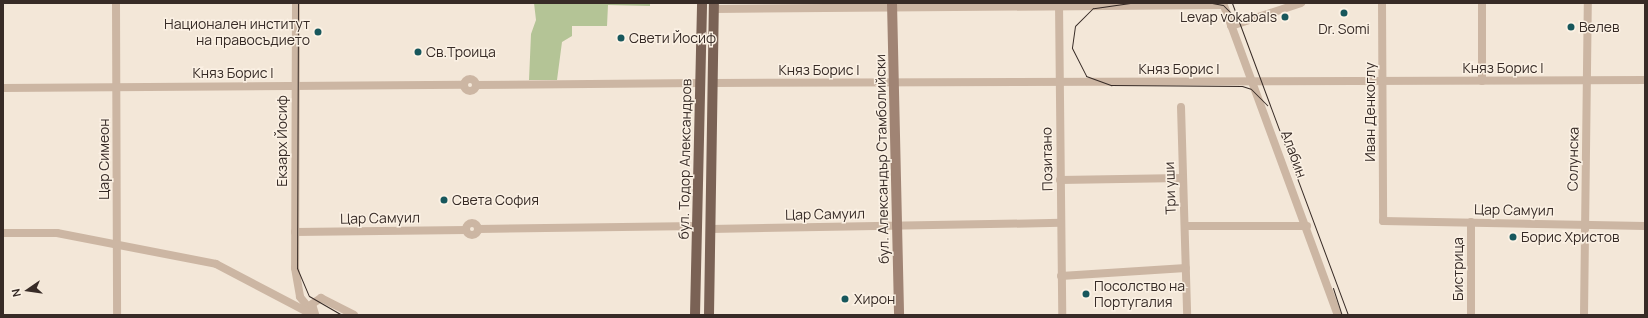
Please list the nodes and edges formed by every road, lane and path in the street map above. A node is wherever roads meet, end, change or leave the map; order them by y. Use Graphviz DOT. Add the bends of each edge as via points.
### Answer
graph roads {
  1 [pos="116,3"];
  2 [pos="296,3"];
  3 [pos="702,3"];
  4 [pos="1301,3"];
  5 [pos="1382,3"];
  6 [pos="1482,3"];
  7 [pos="1588,3"];
  8 [pos="983,4"];
  9 [pos="1059,4"];
  10 [pos="1223,4"];
  11 [pos="893,5"];
  12 [pos="714,6"];
  13 [pos="805,6"];
  14 [pos="1231,26"];
  15 [pos="1587,80"];
  16 [pos="1645,80"];
  17 [pos="1382,81"];
  18 [pos="1482,81"];
  19 [pos="894,82"];
  20 [pos="1059,82"];
  21 [pos="1254,82"];
  22 [pos="713,83"];
  23 [pos="700,84"];
  24 [pos="294,86"];
  25 [pos="116,87"];
  26 [pos="3,88"];
  27 [pos="1181,107"];
  28 [pos="1183,178"];
  29 [pos="1060,180"];
  30 [pos="1383,221"];
  31 [pos="1471,222"];
  32 [pos="1061,223"];
  33 [pos="897,225"];
  34 [pos="1585,225"];
  35 [pos="698,226"];
  36 [pos="1185,226"];
  37 [pos="1307,226"];
  38 [pos="1645,226"];
  39 [pos="710,229"];
  40 [pos="295,232"];
  41 [pos="3,233"];
  42 [pos="117,244"];
  43 [pos="1186,268"];
  44 [pos="1061,276"];
  45 [pos="117,315"];
  46 [pos="314,315"];
  47 [pos="354,315"];
  48 [pos="696,315"];
  49 [pos="709,315"];
  50 [pos="899,315"];
  51 [pos="1062,315"];
  52 [pos="1187,315"];
  53 [pos="1338,315"];
  54 [pos="1471,315"];
  55 [pos="1584,315"];
  1 -- 25 [label="street, Цар Симеон"];
  2 -- 24 [label="street, Екзарх Йосиф"];
  3 -- 23 [label="main road, бул. Тодор Александров"];
  4 -- 14 [label="street"];
  5 -- 17 [label="street, Иван Денкоглу"];
  6 -- 18 [label="street"];
  7 -- 15 [label="street, Солунска"];
  8 -- 9 [label="street"];
  8 -- 11 [label="street"];
  9 -- 10 [label="street"];
  9 -- 20 [label="street, Позитано"];
  10 -- 14 [label="street, Алабин"];
  11 -- 13 [label="street"];
  11 -- 19 [label="main road, бул. Александър Стамболийски"];
  12 -- 13 [label="street"];
  12 -- 22 [label="main road, бул. Тодор Александров"];
  14 -- 21 [label="street, Алабин"];
  15 -- 16 [label="street, Княз Борис I"];
  15 -- 18 [label="street, Княз Борис I"];
  15 -- 34 [label="street, Солунска"];
  17 -- 18 [label="street, Княз Борис I"];
  17 -- 21 [label="street, Княз Борис I"];
  17 -- 30 [label="street, Иван Денкоглу"];
  19 -- 20 [label="street, Княз Борис I"];
  19 -- 22 [label="street, Княз Борис I"];
  19 -- 33 [label="main road, бул. Александър Стамболийски"];
  20 -- 21 [label="street, Княз Борис I"];
  20 -- 29 [label="street, Позитано"];
  21 -- 37 [label="street, Алабин"];
  22 -- 39 [label="main road, бул. Тодор Александров"];
  23 -- 24 [label="street, Княз Борис I" via="476,85 470,78 464,85"];
  23 -- 35 [label="main road, бул. Тодор Александров"];
  24 -- 25 [label="street, Княз Борис I"];
  24 -- 40 [label="street, Екзарх Йосиф"];
  25 -- 26 [label="street, Княз Борис I"];
  25 -- 42 [label="street, Цар Симеон"];
  27 -- 28 [label="street, Три уши"];
  28 -- 29 [label="street"];
  28 -- 36 [label="street, Три уши"];
  29 -- 32 [label="street, Позитано"];
  30 -- 31 [label="street, Цар Самуил"];
  31 -- 34 [label="street, Цар Самуил"];
  31 -- 54 [label="street, Бистрица"];
  32 -- 33 [label="street, Цар Самуил"];
  32 -- 44 [label="street, Позитано"];
  33 -- 39 [label="street, Цар Самуил"];
  33 -- 50 [label="main road, бул. Александър Стамболийски"];
  34 -- 38 [label="street, Цар Самуил"];
  34 -- 55 [label="street, Солунска"];
  35 -- 40 [label="street, Цар Самуил" via="478,230 472,235 466,230"];
  35 -- 48 [label="main road, бул. Тодор Александров"];
  36 -- 37 [label="street"];
  36 -- 43 [label="street, Три уши"];
  37 -- 53 [label="street, Алабин"];
  39 -- 49 [label="main road, бул. Тодор Александров"];
  40 -- 46 [label="street, Екзарх Йосиф" via="296,283 304,303"];
  41 -- 42 [label="street" via="56,233"];
  42 -- 45 [label="street, Цар Симеон"];
  42 -- 46 [label="street" via="216,264"];
  43 -- 44 [label="street"];
  43 -- 52 [label="street, Три уши"];
  44 -- 51 [label="street, Позитано"];
  46 -- 47 [label="street" via="312,304 321,298"];
}
